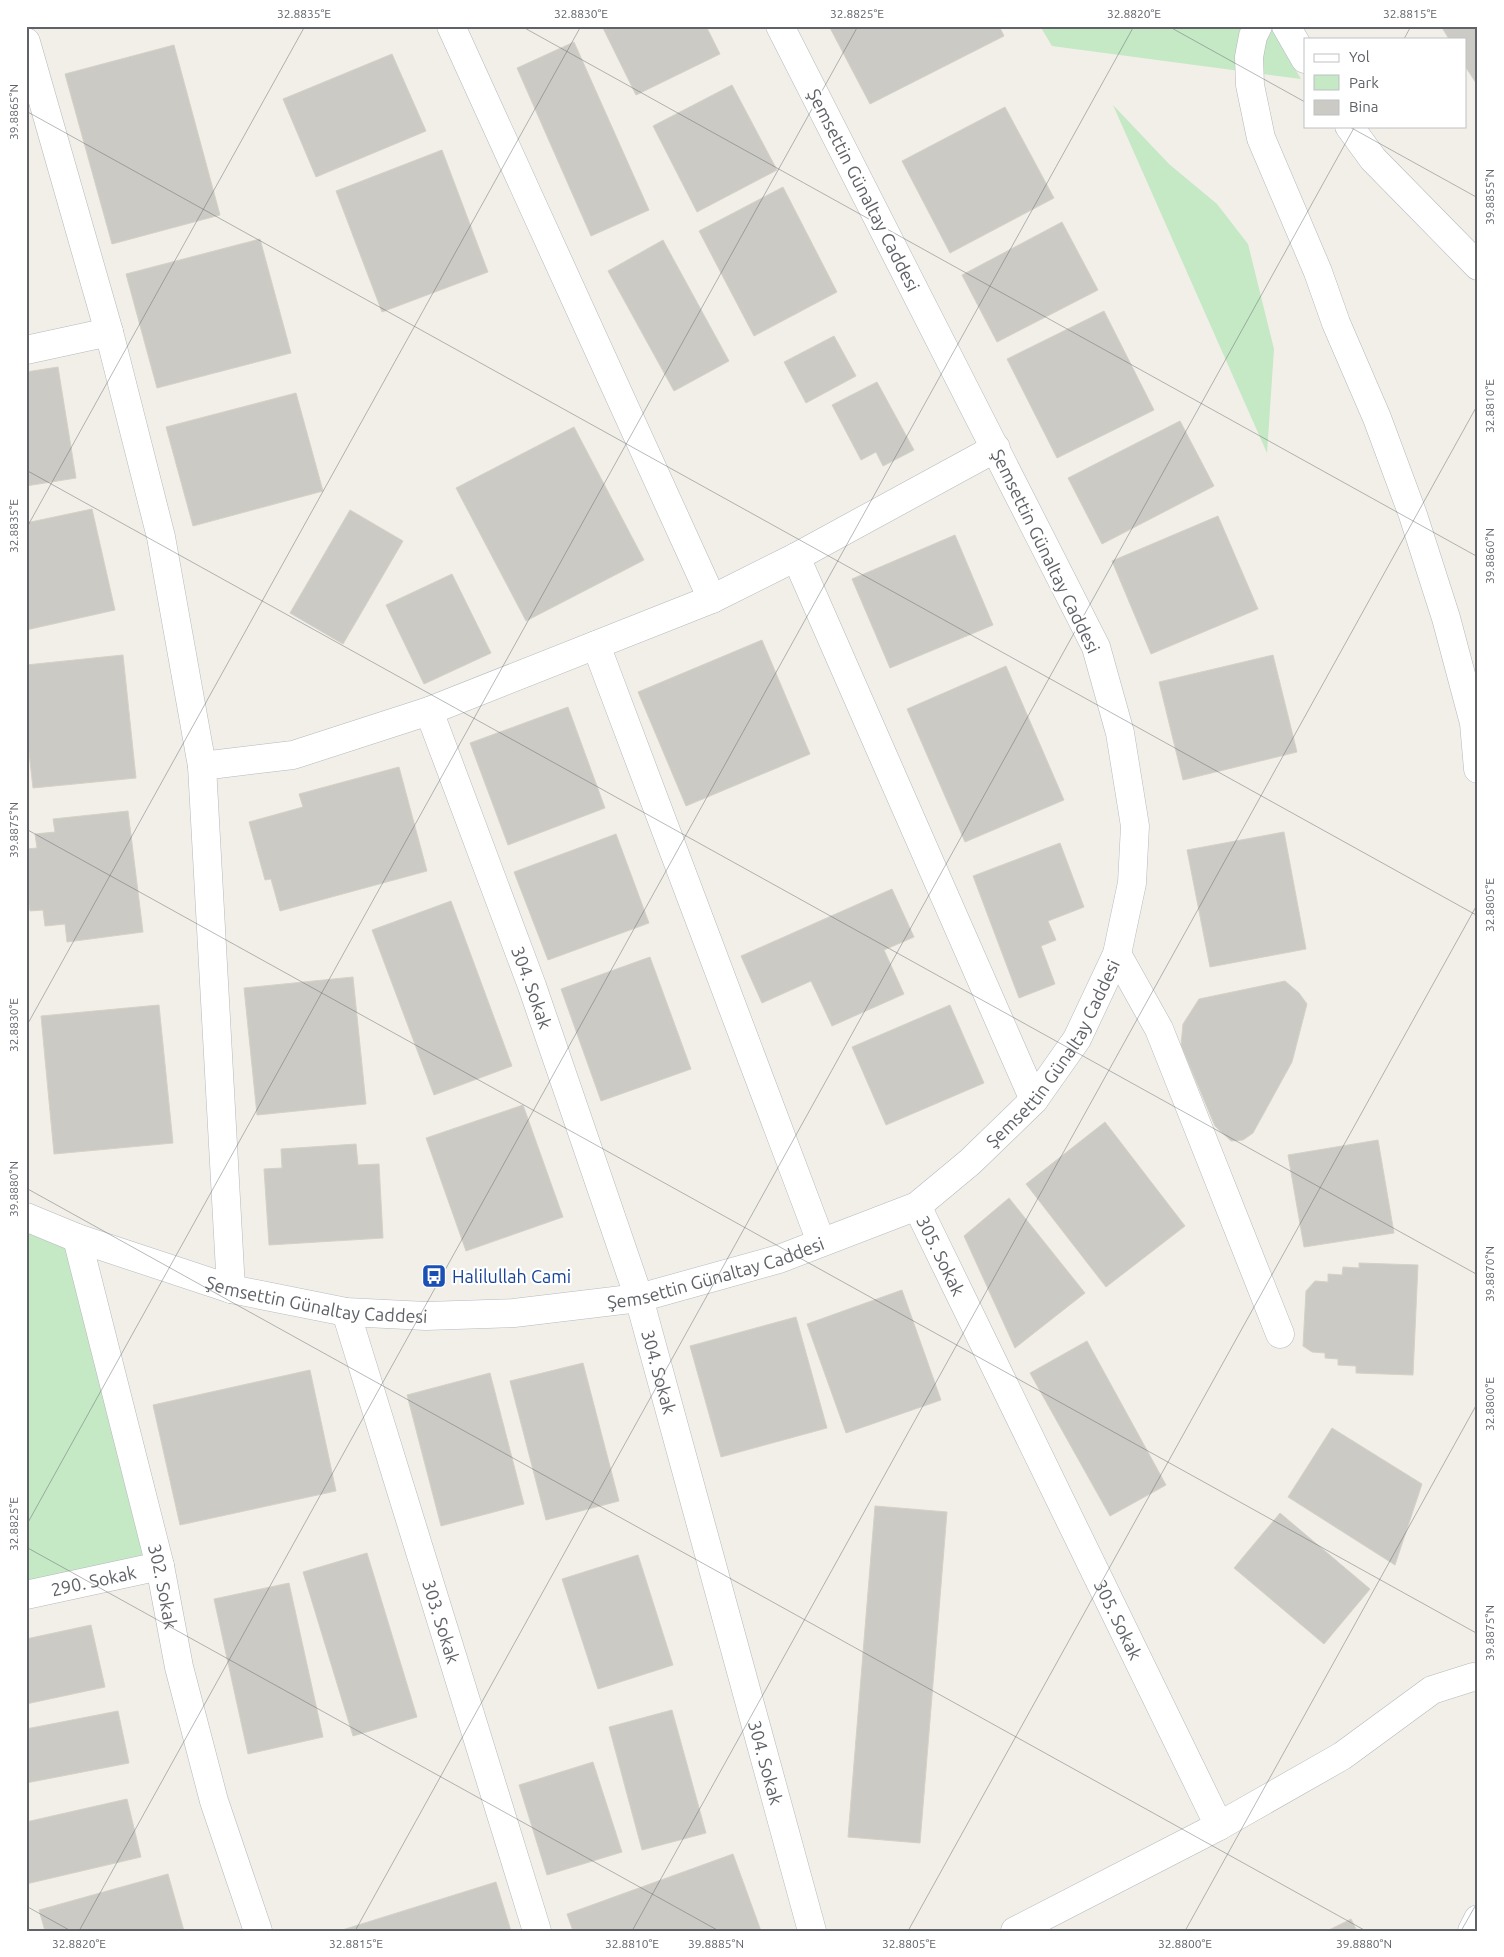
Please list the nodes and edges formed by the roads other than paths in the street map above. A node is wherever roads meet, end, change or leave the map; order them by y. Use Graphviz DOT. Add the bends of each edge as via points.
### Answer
graph roads {
  1 [pos="451,26"];
  2 [pos="780,26"];
  3 [pos="1258,26"];
  4 [pos="1286,26"];
  5 [pos="26,42"];
  6 [pos="1304,57"];
  7 [pos="1350,128"];
  8 [pos="1478,266"];
  9 [pos="109,332"];
  10 [pos="26,350"];
  11 [pos="996,448"];
  12 [pos="796,557"];
  13 [pos="712,599"];
  14 [pos="596,645"];
  15 [pos="429,712"];
  16 [pos="202,766"];
  17 [pos="1478,769"];
  18 [pos="1117,954"];
  19 [pos="1034,1100"];
  20 [pos="917,1206"];
  21 [pos="26,1218"];
  22 [pos="77,1238"];
  23 [pos="821,1242"];
  24 [pos="231,1289"];
  25 [pos="638,1298"];
  26 [pos="346,1312"];
  27 [pos="1280,1334"];
  28 [pos="160,1566"];
  29 [pos="26,1595"];
  30 [pos="1478,1678"];
  31 [pos="1219,1826"];
  32 [pos="1478,1918"];
  33 [pos="258,1931"];
  34 [pos="537,1931"];
  35 [pos="812,1931"];
  36 [pos="1015,1931"];
  37 [pos="1472,1931"];
  1 -- 13 [label="street"];
  2 -- 11 [label="street, Şemsettin Günaltay Caddesi"];
  3 -- 17 [label="street" via="1249,57 1250,85 1261,138 1301,229 1413,515 1446,618 1474,723"];
  4 -- 6 [label="street"];
  5 -- 9 [label="street"];
  7 -- 8 [label="street" via="1373,159"];
  9 -- 10 [label="street"];
  9 -- 16 [label="street" via="161,537"];
  11 -- 12 [label="street"];
  11 -- 18 [label="street, Şemsettin Günaltay Caddesi" via="1096,647 1120,733 1135,826 1132,884"];
  12 -- 13 [label="street"];
  12 -- 19 [label="street"];
  13 -- 14 [label="street"];
  14 -- 15 [label="street"];
  14 -- 23 [label="street"];
  15 -- 16 [label="street" via="293,755"];
  15 -- 25 [label="street, 304. Sokak" via="532,986"];
  16 -- 24 [label="street"];
  18 -- 19 [label="street, Şemsettin Günaltay Caddesi" via="1077,1039"];
  18 -- 27 [label="street" via="1159,1029"];
  19 -- 20 [label="street, Şemsettin Günaltay Caddesi" via="970,1162"];
  20 -- 23 [label="street, Şemsettin Günaltay Caddesi"];
  20 -- 31 [label="street, 305. Sokak"];
  21 -- 22 [label="street, Şemsettin Günaltay Caddesi"];
  22 -- 24 [label="street, Şemsettin Günaltay Caddesi"];
  22 -- 28 [label="street, 302. Sokak"];
  23 -- 25 [label="street, Şemsettin Günaltay Caddesi" via="779,1259"];
  24 -- 26 [label="street, Şemsettin Günaltay Caddesi"];
  25 -- 26 [label="street, Şemsettin Günaltay Caddesi" via="514,1313 426,1316"];
  25 -- 35 [label="street, 304. Sokak"];
  26 -- 34 [label="street, 303. Sokak"];
  28 -- 29 [label="street, 290. Sokak"];
  28 -- 33 [label="street, 302. Sokak" via="179,1667 212,1792"];
  30 -- 31 [label="street" via="1432,1690 1342,1756"];
  31 -- 36 [label="street"];
  32 -- 37 [label="street"];
}
